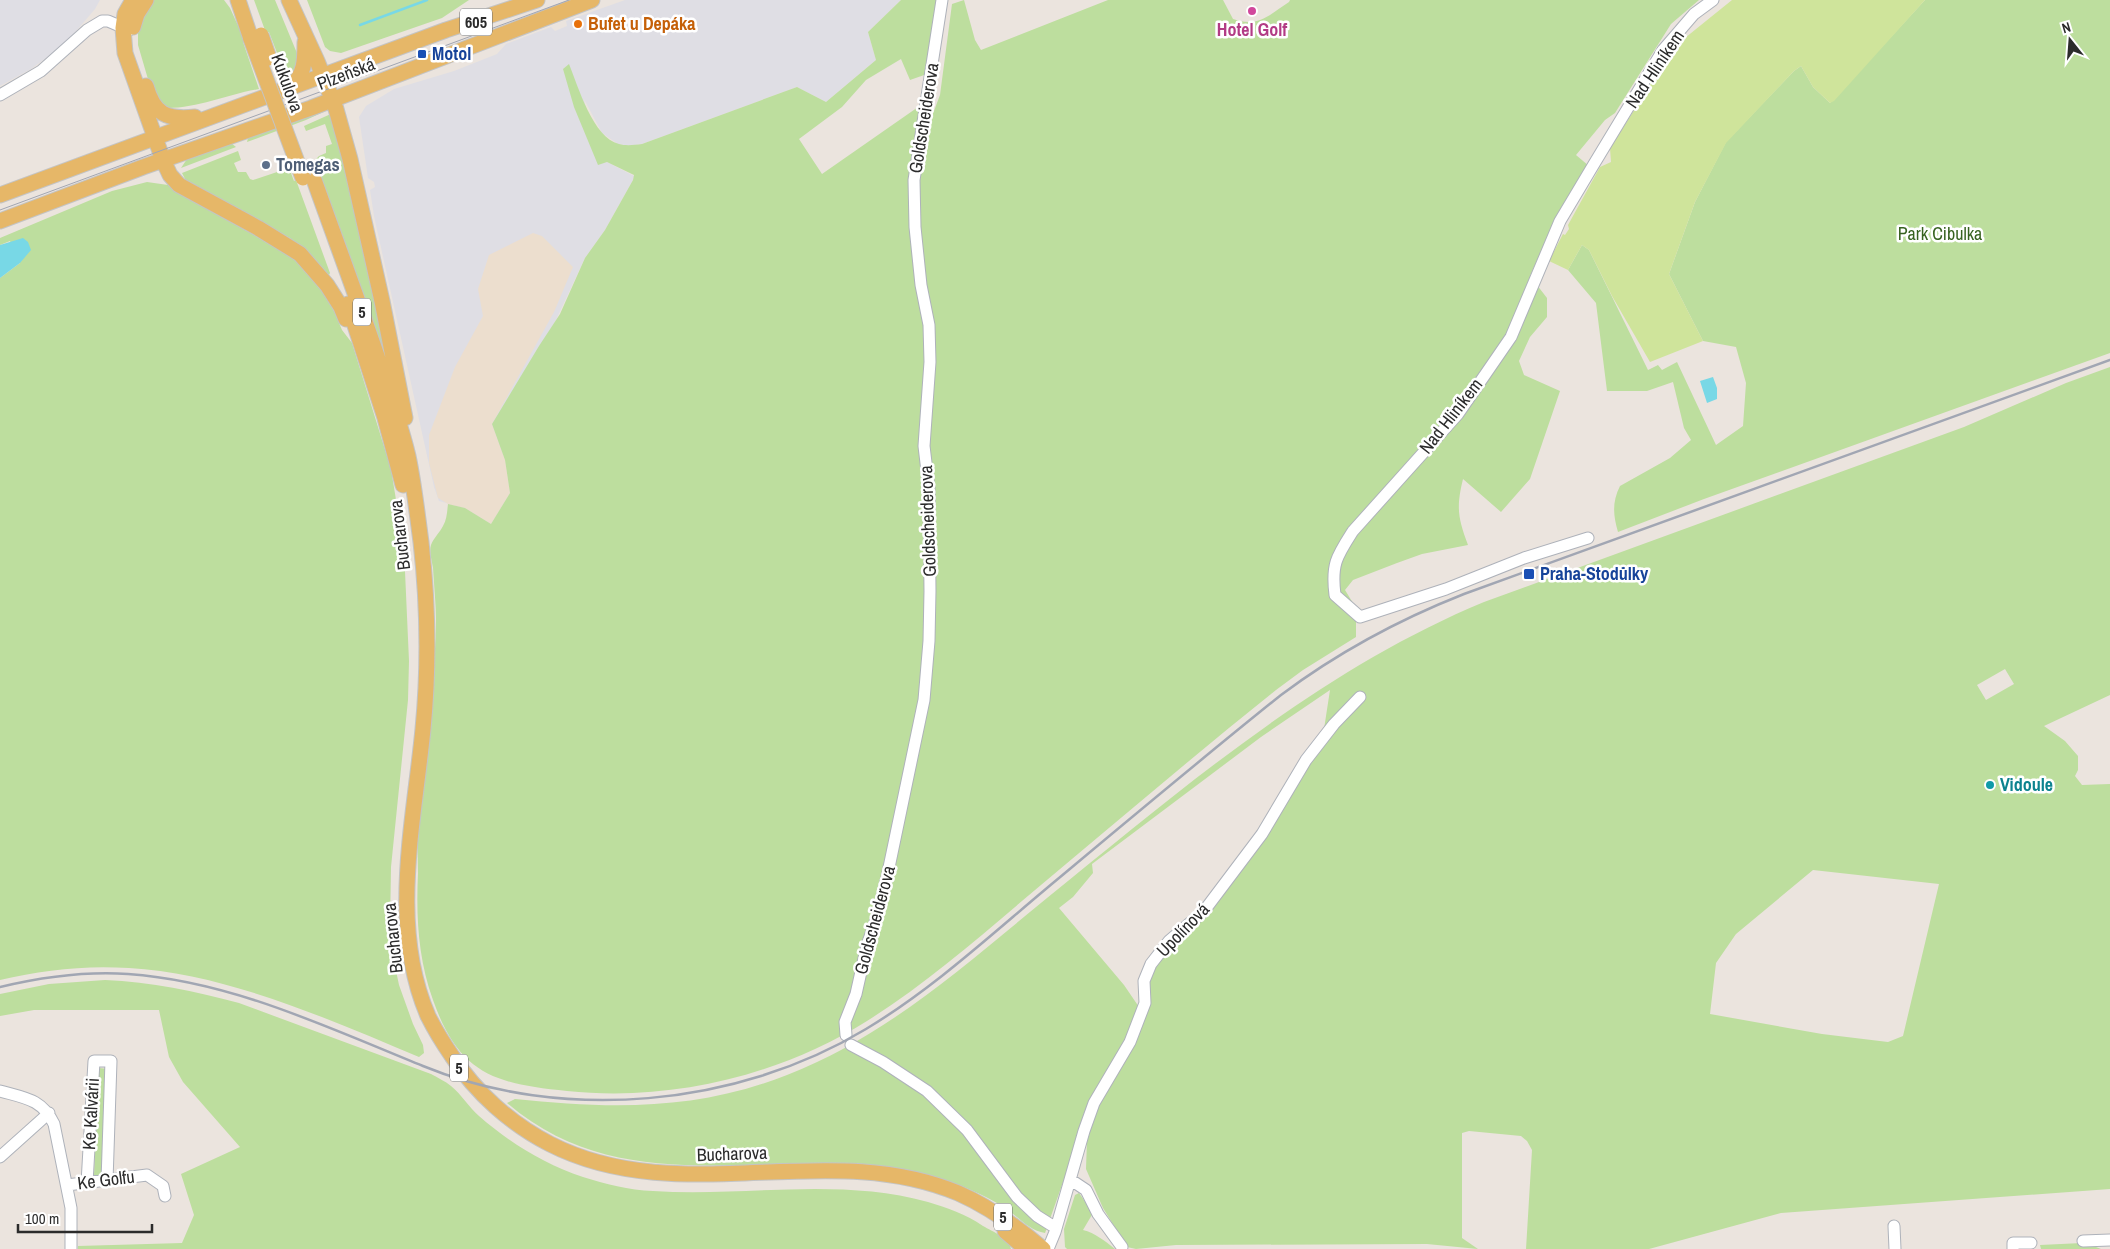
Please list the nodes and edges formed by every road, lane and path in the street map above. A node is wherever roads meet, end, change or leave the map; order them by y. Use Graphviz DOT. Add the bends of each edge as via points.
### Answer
graph roads {
  1 [pos="132,0"];
  2 [pos="146,0"];
  3 [pos="230,0"];
  4 [pos="238,0"];
  5 [pos="248,0"];
  6 [pos="289,0"];
  7 [pos="537,0"];
  8 [pos="592,0"];
  9 [pos="942,0"];
  10 [pos="1713,0"];
  11 [pos="246,24"];
  12 [pos="127,30"];
  13 [pos="305,35"];
  14 [pos="256,37"];
  15 [pos="355,64"];
  16 [pos="322,76"];
  17 [pos="367,86"];
  18 [pos="284,90"];
  19 [pos="0,95"];
  20 [pos="332,99"];
  21 [pos="212,116"];
  22 [pos="155,136"];
  23 [pos="350,159"];
  24 [pos="163,160"];
  25 [pos="307,176"];
  26 [pos="0,195"];
  27 [pos="0,221"];
  28 [pos="359,339"];
  29 [pos="407,452"];
  30 [pos="412,514"];
  31 [pos="1588,538"];
  32 [pos="416,547"];
  33 [pos="1360,697"];
  34 [pos="0,1091"];
  35 [pos="48,1113"];
  36 [pos="0,1157"];
  37 [pos="1071,1180"];
  38 [pos="107,1181"];
  39 [pos="87,1183"];
  40 [pos="67,1185"];
  41 [pos="165,1196"];
  42 [pos="1894,1226"];
  43 [pos="1056,1228"];
  44 [pos="2083,1241"];
  45 [pos="1015,1243"];
  46 [pos="2031,1243"];
  47 [pos="2109,1243"];
  48 [pos="1122,1248"];
  49 [pos="71,1249"];
  50 [pos="1026,1249"];
  51 [pos="1043,1249"];
  52 [pos="1048,1249"];
  53 [pos="1895,1249"];
  54 [pos="2013,1249"];
  1 -- 12 [label="main road" via="126,14"];
  2 -- 12 [label="main road"];
  3 -- 11 [label="main road"];
  4 -- 11 [label="main road, Kukulova / 5"];
  5 -- 14 [label="main road, Kukulova / 5"];
  6 -- 13 [label="main road"];
  7 -- 15 [label="main road, Plzeňská / 605"];
  8 -- 17 [label="main road, Plzeňská / 605"];
  9 -- 43 [label="street, Goldscheiderova" via="914,180 915,227 929,325 930,362 924,446 929,488 930,591 924,700 887,878 856,994 845,1022 848,1040 927,1091 967,1130 1017,1197"];
  10 -- 31 [label="street, Nad Hliníkem" via="1694,14 1663,50 1594,164 1560,221 1511,338 1458,414 1353,531 1334,566 1335,595 1360,617"];
  11 -- 14 [label="main road, Kukulova / 5"];
  12 -- 19 [label="street" via="102,20 41,71"];
  12 -- 21 [label="main road" via="156,109 175,118"];
  12 -- 22 [label="main road" via="125,53"];
  13 -- 15 [label="main road" via="321,56"];
  13 -- 16 [label="main road"];
  13 -- 18 [label="main road" via="304,69 296,82"];
  14 -- 25 [label="main road, Kukulova / 5, bridge"];
  15 -- 16 [label="main road, Plzeňská / 605"];
  16 -- 18 [label="main road, Plzeňská / 605"];
  16 -- 20 [label="main road"];
  17 -- 20 [label="main road, Plzeňská / 605"];
  17 -- 23 [label="main road" via="347,110"];
  18 -- 21 [label="main road, Plzeňská / 605"];
  20 -- 23 [label="main road"];
  20 -- 24 [label="main road, Plzeňská / 605"];
  21 -- 22 [label="main road, Plzeňská / 605"];
  22 -- 24 [label="main road"];
  22 -- 26 [label="main road, Plzeňská / 605"];
  23 -- 29 [label="main road" via="399,386"];
  24 -- 27 [label="main road, Plzeňská / 605"];
  24 -- 28 [label="main road" via="179,185 300,254 327,285"];
  25 -- 28 [label="main road, Bucharova / 5"];
  25 -- 29 [label="main road, Bucharova / 5" via="367,326"];
  28 -- 30 [label="main road, Bucharova / 5"];
  29 -- 30 [label="main road, Bucharova / 5"];
  30 -- 32 [label="main road, Bucharova / 5"];
  32 -- 45 [label="main road, Bucharova / 5" via="417,661 399,868 398,928 402,960 420,1021 442,1059 466,1090 521,1138 567,1163 609,1176 676,1184 814,1180 885,1185 955,1202 988,1220"];
  32 -- 51 [label="main road, Bucharova / 5" via="426,608 426,678 408,869 408,928 426,1010 438,1036 473,1086 539,1138 584,1159 659,1174 818,1170 913,1180 941,1187 978,1203 1017,1227"];
  33 -- 37 [label="street, Upolínová" via="1306,760 1262,834 1204,911 1169,941 1151,964 1144,981 1145,1003 1130,1042 1094,1103"];
  34 -- 35 [label="street" via="32,1100"];
  35 -- 36 [label="street"];
  35 -- 40 [label="street" via="54,1124"];
  37 -- 43 [label="street, Upolínová"];
  37 -- 48 [label="street" via="1086,1190"];
  38 -- 39 [label="street, Ke Golfu"];
  38 -- 39 [label="street, Ke Kalvárii" via="110,1061 94,1060"];
  38 -- 41 [label="street, Ke Golfu" via="147,1176 162,1186"];
  39 -- 40 [label="street, Ke Golfu"];
  40 -- 49 [label="street" via="71,1208"];
  42 -- 53 [label="street"];
  43 -- 52 [label="street, Upolínová"];
  44 -- 47 [label="street"];
  45 -- 50 [label="main road, Bucharova / 5"];
  46 -- 54 [label="street" via="2013,1244"];
}
